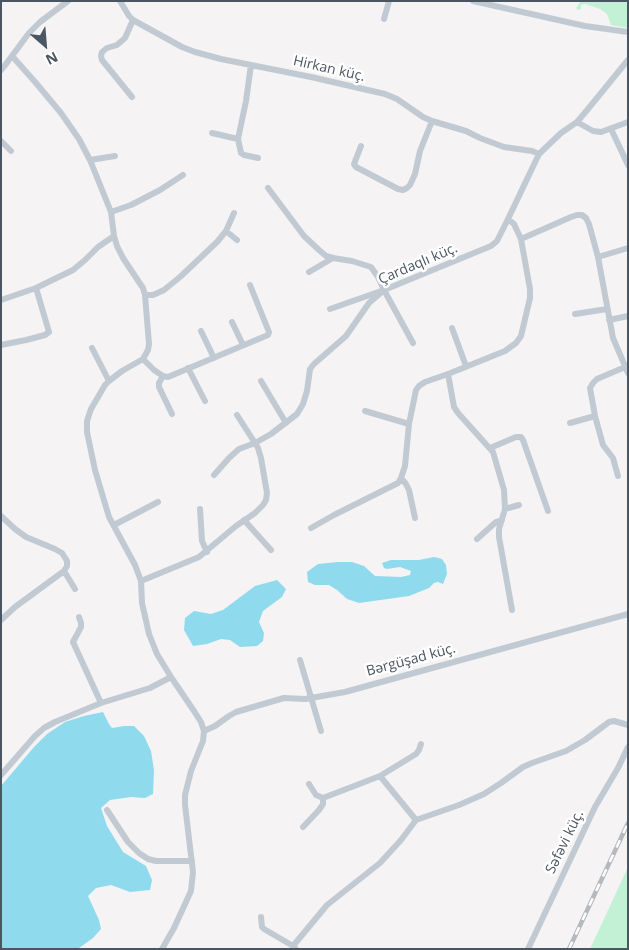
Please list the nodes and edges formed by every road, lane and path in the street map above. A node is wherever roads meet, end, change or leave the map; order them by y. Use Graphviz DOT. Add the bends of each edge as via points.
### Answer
graph roads {
  1 [pos="68,1"];
  2 [pos="120,1"];
  3 [pos="388,1"];
  4 [pos="473,1"];
  5 [pos="384,19"];
  6 [pos="133,20"];
  7 [pos="628,32"];
  8 [pos="12,56"];
  9 [pos="628,60"];
  10 [pos="251,65"];
  11 [pos="1,70"];
  12 [pos="132,97"];
  13 [pos="432,121"];
  14 [pos="577,122"];
  15 [pos="628,122"];
  16 [pos="611,129"];
  17 [pos="212,133"];
  18 [pos="238,139"];
  19 [pos="1,141"];
  20 [pos="361,146"];
  21 [pos="10,151"];
  22 [pos="539,154"];
  23 [pos="115,156"];
  24 [pos="258,158"];
  25 [pos="90,160"];
  26 [pos="628,165"];
  27 [pos="183,175"];
  28 [pos="268,188"];
  29 [pos="111,212"];
  30 [pos="234,213"];
  31 [pos="508,219"];
  32 [pos="226,231"];
  33 [pos="114,236"];
  34 [pos="521,238"];
  35 [pos="237,240"];
  36 [pos="628,248"];
  37 [pos="598,257"];
  38 [pos="333,258"];
  39 [pos="309,272"];
  40 [pos="250,285"];
  41 [pos="36,288"];
  42 [pos="384,290"];
  43 [pos="145,295"];
  44 [pos="1,300"];
  45 [pos="330,309"];
  46 [pos="607,309"];
  47 [pos="575,314"];
  48 [pos="628,316"];
  49 [pos="609,320"];
  50 [pos="232,322"];
  51 [pos="452,328"];
  52 [pos="201,331"];
  53 [pos="413,343"];
  54 [pos="1,345"];
  55 [pos="243,345"];
  56 [pos="92,348"];
  57 [pos="214,358"];
  58 [pos="143,359"];
  59 [pos="466,366"];
  60 [pos="188,368"];
  61 [pos="627,371"];
  62 [pos="448,374"];
  63 [pos="163,376"];
  64 [pos="108,381"];
  65 [pos="261,381"];
  66 [pos="206,401"];
  67 [pos="365,411"];
  68 [pos="172,414"];
  69 [pos="237,414"];
  70 [pos="595,416"];
  71 [pos="286,423"];
  72 [pos="570,423"];
  73 [pos="409,424"];
  74 [pos="255,442"];
  75 [pos="490,448"];
  76 [pos="214,475"];
  77 [pos="618,476"];
  78 [pos="401,478"];
  79 [pos="158,502"];
  80 [pos="518,505"];
  81 [pos="505,509"];
  82 [pos="200,510"];
  83 [pos="548,511"];
  84 [pos="1,516"];
  85 [pos="415,518"];
  86 [pos="244,520"];
  87 [pos="502,520"];
  88 [pos="114,526"];
  89 [pos="311,528"];
  90 [pos="477,539"];
  91 [pos="271,550"];
  92 [pos="207,552"];
  93 [pos="64,571"];
  94 [pos="141,581"];
  95 [pos="75,589"];
  96 [pos="512,610"];
  97 [pos="628,614"];
  98 [pos="79,617"];
  99 [pos="1,620"];
  100 [pos="300,660"];
  101 [pos="171,678"];
  102 [pos="311,698"];
  103 [pos="101,703"];
  104 [pos="628,725"];
  105 [pos="204,731"];
  106 [pos="321,731"];
  107 [pos="421,744"];
  108 [pos="628,747"];
  109 [pos="1,775"];
  110 [pos="380,776"];
  111 [pos="309,784"];
  112 [pos="323,798"];
  113 [pos="107,810"];
  114 [pos="416,820"];
  115 [pos="304,827"];
  116 [pos="192,861"];
  117 [pos="261,917"];
  118 [pos="294,948"];
  119 [pos="162,949"];
  120 [pos="528,949"];
  1 -- 8 [label="street" via="40,22"];
  2 -- 6 [label="street, Hirkan küç."];
  3 -- 5 [label="street"];
  4 -- 7 [label="street" via="585,26"];
  6 -- 10 [label="street, Hirkan küç." via="189,50"];
  6 -- 12 [label="street" via="125,38 107,48 101,56"];
  8 -- 11 [label="street"];
  8 -- 25 [label="street" via="65,119"];
  9 -- 14 [label="street, Çardaqlı küç."];
  10 -- 13 [label="street, Hirkan küç." via="385,94"];
  10 -- 18 [label="street"];
  13 -- 20 [label="street" via="410,185 403,190 356,167 354,164"];
  13 -- 22 [label="street, Hirkan küç." via="504,147"];
  14 -- 16 [label="street" via="593,131"];
  14 -- 22 [label="street, Çardaqlı küç."];
  15 -- 16 [label="street"];
  16 -- 26 [label="street"];
  17 -- 18 [label="street"];
  18 -- 24 [label="street" via="241,153"];
  19 -- 21 [label="street"];
  22 -- 31 [label="street, Çardaqlı küç."];
  23 -- 25 [label="street"];
  25 -- 29 [label="street"];
  27 -- 29 [label="street" via="131,206"];
  28 -- 38 [label="street" via="304,236 318,250"];
  29 -- 33 [label="street"];
  30 -- 32 [label="street"];
  31 -- 34 [label="street"];
  31 -- 42 [label="street, Çardaqlı küç." via="491,246"];
  32 -- 35 [label="street"];
  32 -- 43 [label="street" via="180,277 159,292"];
  33 -- 41 [label="street" via="73,270"];
  33 -- 43 [label="street"];
  34 -- 37 [label="street" via="582,215 589,224"];
  34 -- 59 [label="street" via="530,289 521,336 505,351"];
  36 -- 37 [label="street"];
  37 -- 46 [label="street"];
  38 -- 39 [label="street"];
  38 -- 42 [label="street" via="371,266"];
  40 -- 55 [label="street" via="269,332"];
  41 -- 44 [label="street"];
  41 -- 54 [label="street" via="48,332"];
  42 -- 45 [label="street"];
  42 -- 53 [label="street"];
  42 -- 71 [label="street, Çardaqlı küç." via="370,303 346,336 310,369 303,404"];
  43 -- 58 [label="street" via="149,344"];
  46 -- 47 [label="street"];
  46 -- 49 [label="street"];
  48 -- 49 [label="street"];
  49 -- 61 [label="street"];
  50 -- 55 [label="street"];
  51 -- 59 [label="street"];
  52 -- 57 [label="street"];
  55 -- 57 [label="street"];
  56 -- 64 [label="street"];
  57 -- 60 [label="street"];
  58 -- 63 [label="street"];
  58 -- 64 [label="street"];
  59 -- 62 [label="street"];
  60 -- 63 [label="street"];
  60 -- 66 [label="street"];
  61 -- 70 [label="street" via="593,383 590,388"];
  62 -- 73 [label="street" via="419,386"];
  62 -- 75 [label="street" via="454,408"];
  63 -- 68 [label="street" via="159,387"];
  64 -- 88 [label="street" via="91,408 87,432 95,470"];
  65 -- 71 [label="street"];
  67 -- 73 [label="street"];
  69 -- 74 [label="street"];
  70 -- 72 [label="street"];
  70 -- 77 [label="street"];
  71 -- 74 [label="street, Çardaqlı küç."];
  73 -- 78 [label="street"];
  74 -- 76 [label="street, Çardaqlı küç." via="239,449"];
  74 -- 86 [label="street" via="261,458 266,500"];
  75 -- 81 [label="street" via="504,490"];
  75 -- 83 [label="street" via="516,437 524,440"];
  78 -- 85 [label="street" via="409,490"];
  78 -- 89 [label="street" via="398,483"];
  79 -- 88 [label="street"];
  80 -- 81 [label="street"];
  81 -- 87 [label="street"];
  82 -- 92 [label="street" via="202,542"];
  84 -- 93 [label="street" via="26,537 62,553 67,561"];
  86 -- 91 [label="street"];
  86 -- 92 [label="street"];
  87 -- 90 [label="street"];
  87 -- 96 [label="street" via="499,537"];
  88 -- 94 [label="street"];
  92 -- 94 [label="street"];
  93 -- 95 [label="street"];
  93 -- 99 [label="street"];
  94 -- 101 [label="street" via="149,634"];
  97 -- 102 [label="street, Bərgüşad küç." via="345,692"];
  98 -- 103 [label="street" via="82,623 73,642"];
  100 -- 102 [label="street"];
  101 -- 103 [label="street"];
  101 -- 105 [label="street"];
  102 -- 105 [label="street, Bərgüşad küç." via="284,698 236,712"];
  102 -- 106 [label="street"];
  103 -- 109 [label="street" via="44,728"];
  104 -- 114 [label="street" via="609,722 566,751 523,767 484,794"];
  105 -- 116 [label="street" via="185,795"];
  107 -- 110 [label="street" via="416,754"];
  108 -- 120 [label="street, Səfəvi küç." via="595,807"];
  110 -- 112 [label="street"];
  110 -- 114 [label="street"];
  111 -- 112 [label="street" via="316,795"];
  112 -- 115 [label="street" via="323,804"];
  113 -- 116 [label="street" via="128,842 148,859"];
  114 -- 118 [label="street" via="380,862 327,906"];
  116 -- 119 [label="street" via="191,891"];
  117 -- 118 [label="street" via="264,929"];
}
